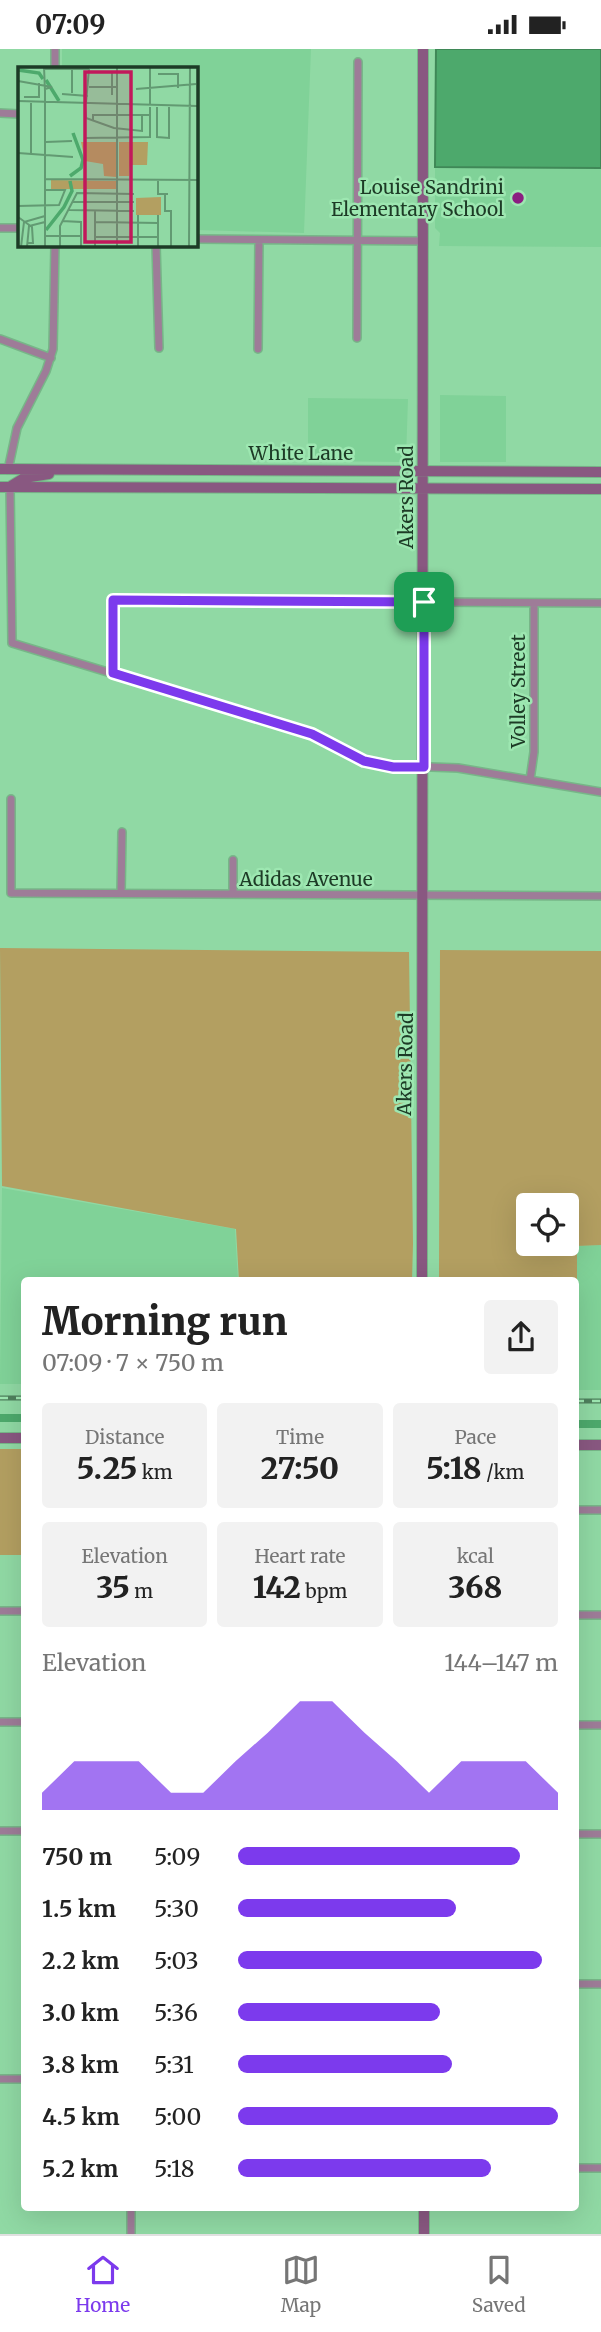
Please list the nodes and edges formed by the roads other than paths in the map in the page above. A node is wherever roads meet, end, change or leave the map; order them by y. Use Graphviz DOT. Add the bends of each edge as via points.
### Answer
graph roads {
  1 [pos="55,49"];
  2 [pos="424,49"];
  3 [pos="358,62"];
  4 [pos="55,67"];
  5 [pos="0,113"];
  6 [pos="18,114"];
  7 [pos="0,228"];
  8 [pos="18,228"];
  9 [pos="198,239"];
  10 [pos="259,240"];
  11 [pos="358,241"];
  12 [pos="422,241"];
  13 [pos="55,247"];
  14 [pos="156,247"];
  15 [pos="358,338"];
  16 [pos="0,339"];
  17 [pos="159,348"];
  18 [pos="258,349"];
  19 [pos="51,358"];
  20 [pos="81,469"];
  21 [pos="4,470"];
  22 [pos="424,471"];
  23 [pos="601,472"];
  24 [pos="0,478"];
  25 [pos="5,487"];
  26 [pos="424,488"];
  27 [pos="601,489"];
  28 [pos="424,602"];
  29 [pos="534,603"];
  30 [pos="601,603"];
  31 [pos="113,673"];
  32 [pos="424,767"];
  33 [pos="530,780"];
  34 [pos="601,792"];
  35 [pos="11,799"];
  36 [pos="122,832"];
  37 [pos="233,860"];
  38 [pos="121,893"];
  39 [pos="233,894"];
  40 [pos="424,895"];
  41 [pos="601,896"];
  42 [pos="422,1277"];
  43 [pos="0,1438"];
  44 [pos="21,1438"];
  45 [pos="579,1445"];
  46 [pos="601,1445"];
  47 [pos="579,1510"];
  48 [pos="601,1510"];
  49 [pos="0,1611"];
  50 [pos="21,1611"];
  51 [pos="579,1615"];
  52 [pos="601,1615"];
  53 [pos="0,1722"];
  54 [pos="21,1722"];
  55 [pos="579,1725"];
  56 [pos="601,1725"];
  57 [pos="0,1831"];
  58 [pos="21,1831"];
  59 [pos="579,1834"];
  60 [pos="601,1834"];
  61 [pos="579,1984"];
  62 [pos="601,1984"];
  63 [pos="0,2079"];
  64 [pos="21,2079"];
  65 [pos="579,2168"];
  66 [pos="601,2168"];
  67 [pos="131,2211"];
  68 [pos="424,2211"];
  69 [pos="131,2234"];
  70 [pos="424,2234"];
  1 -- 4 [label="street"];
  2 -- 12 [label="street, Akers Road"];
  3 -- 11 [label="street"];
  5 -- 6 [label="street"];
  7 -- 8 [label="street"];
  9 -- 10 [label="street"];
  10 -- 11 [label="street"];
  10 -- 18 [label="street"];
  11 -- 12 [label="street"];
  11 -- 15 [label="street"];
  12 -- 22 [label="street, Akers Road"];
  13 -- 19 [label="street"];
  14 -- 17 [label="street"];
  16 -- 19 [label="street"];
  19 -- 21 [label="street" via="17,428"];
  20 -- 21 [label="street, White Lane"];
  20 -- 22 [label="street, White Lane"];
  20 -- 25 [label="street" via="24,478"];
  21 -- 24 [label="street" via="7,474"];
  22 -- 23 [label="street, White Lane"];
  22 -- 26 [label="street, Akers Road"];
  25 -- 26 [label="street, White Lane"];
  25 -- 31 [label="street" via="12,643"];
  26 -- 27 [label="street, White Lane"];
  26 -- 28 [label="street, Akers Road"];
  28 -- 29 [label="street"];
  28 -- 31 [label="street" via="113,600"];
  28 -- 32 [label="street, Akers Road"];
  29 -- 30 [label="street"];
  29 -- 33 [label="street, Volley Street"];
  31 -- 32 [label="street" via="312,734 364,761"];
  32 -- 33 [label="street"];
  32 -- 40 [label="street, Akers Road"];
  33 -- 34 [label="street"];
  35 -- 38 [label="street, Adidas Avenue" via="11,893"];
  36 -- 38 [label="street"];
  37 -- 39 [label="street"];
  38 -- 39 [label="street, Adidas Avenue"];
  39 -- 40 [label="street, Adidas Avenue"];
  40 -- 41 [label="street, Adidas Avenue"];
  40 -- 42 [label="street, Akers Road"];
  43 -- 44 [label="street"];
  45 -- 46 [label="street"];
  47 -- 48 [label="street"];
  49 -- 50 [label="street"];
  51 -- 52 [label="street"];
  53 -- 54 [label="street"];
  55 -- 56 [label="street"];
  57 -- 58 [label="street"];
  59 -- 60 [label="street"];
  61 -- 62 [label="street"];
  63 -- 64 [label="street"];
  65 -- 66 [label="street"];
  67 -- 69 [label="street"];
  68 -- 70 [label="street"];
}
